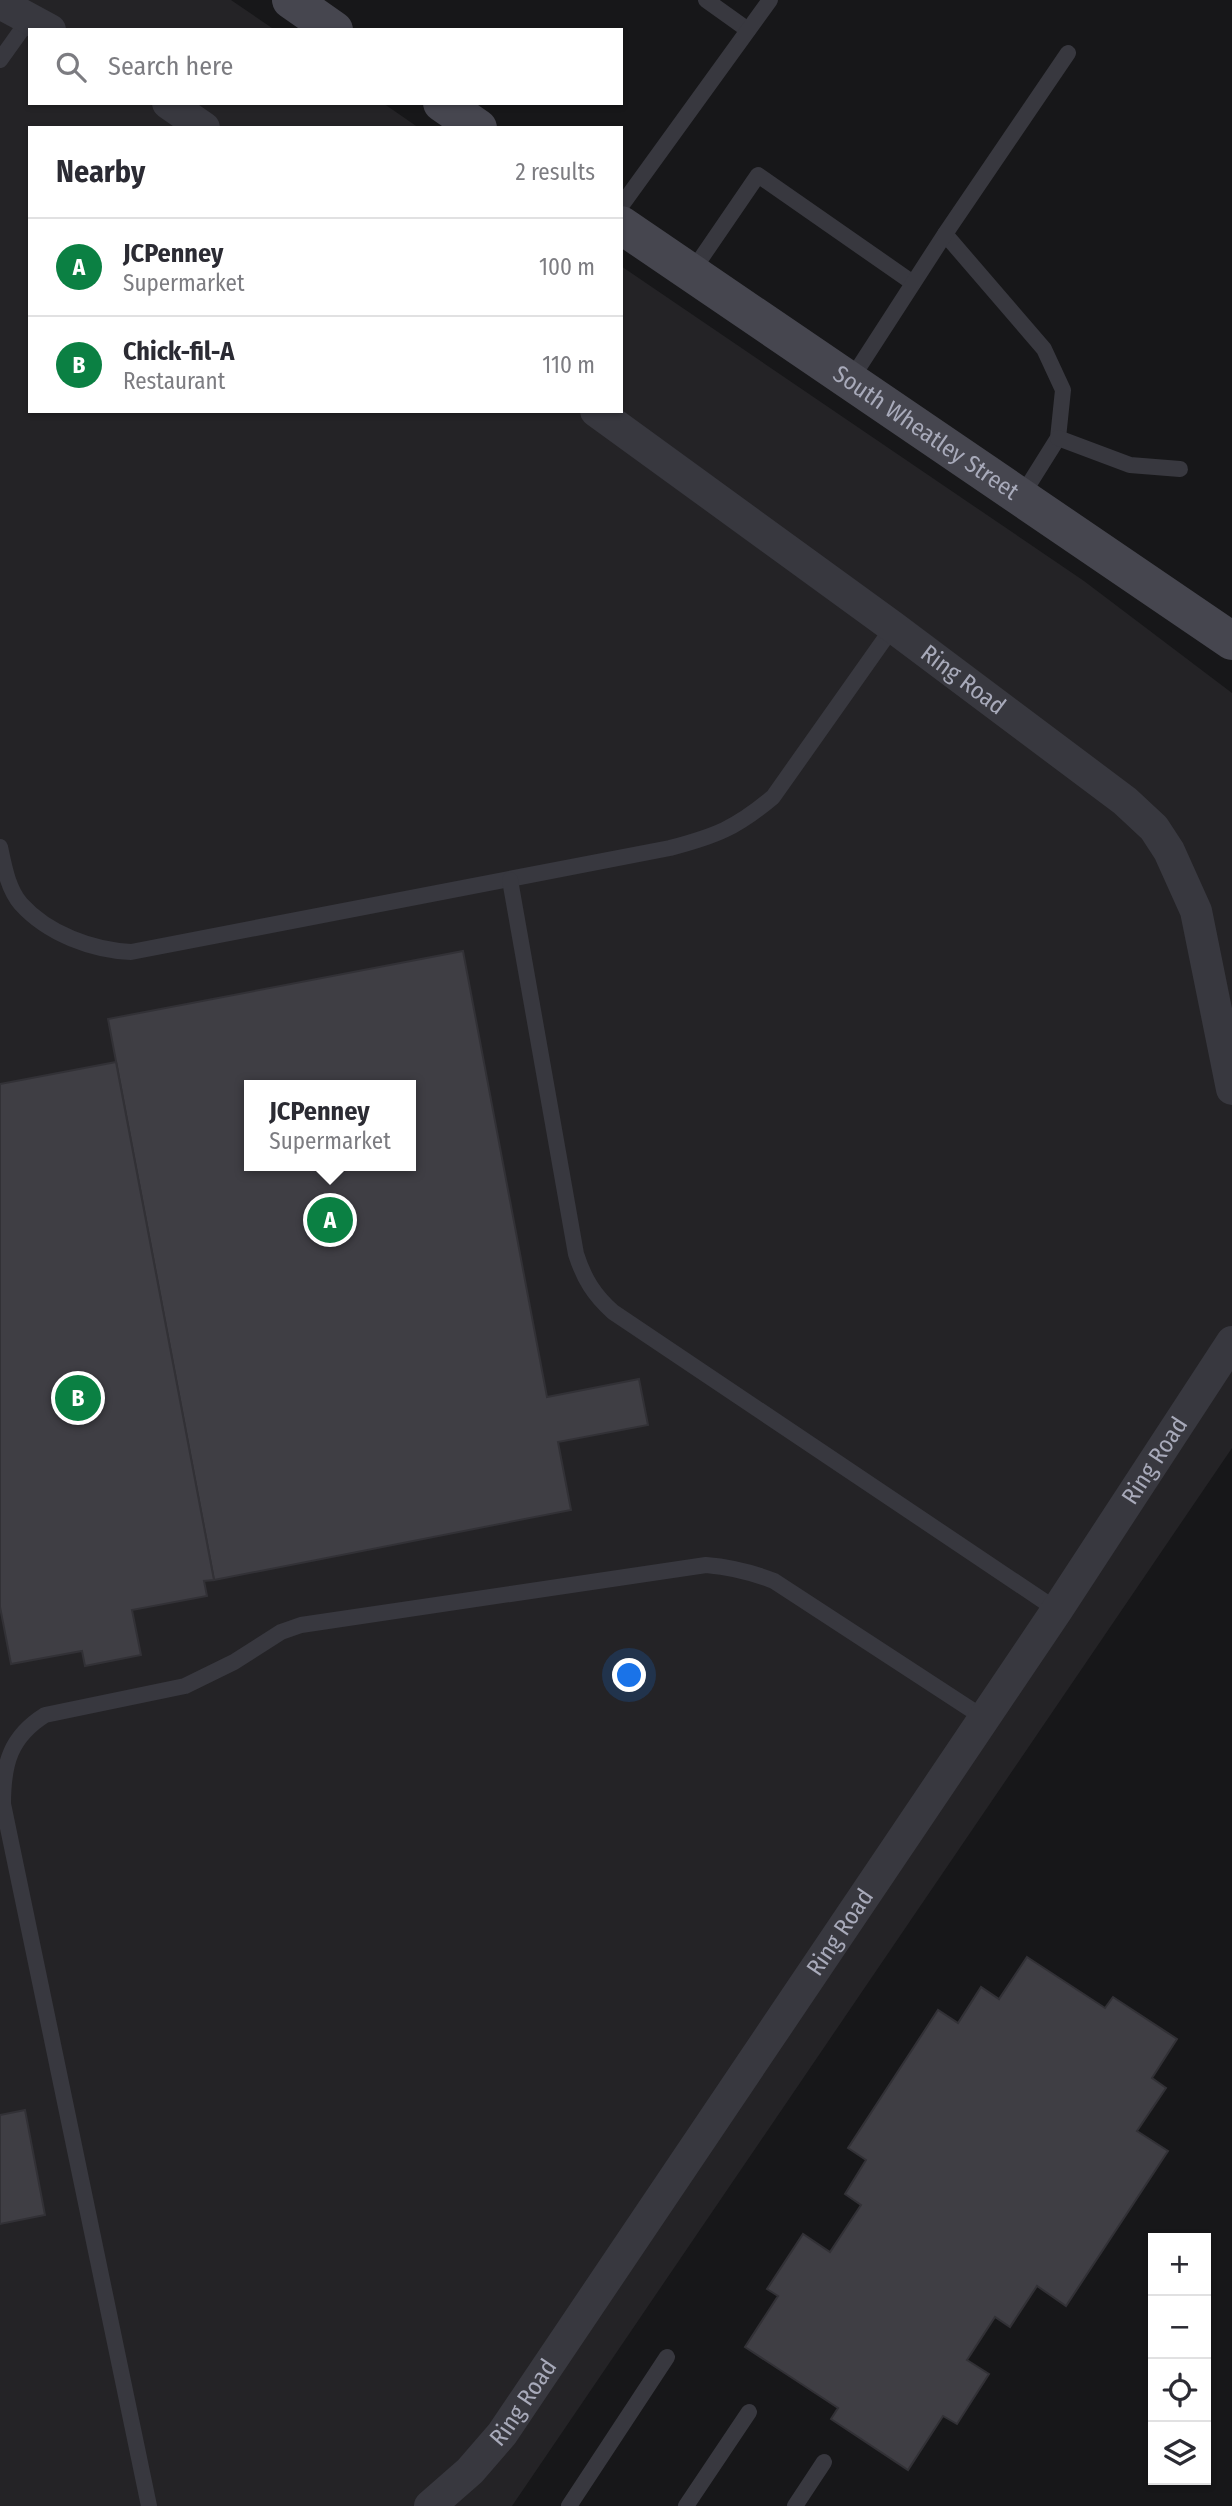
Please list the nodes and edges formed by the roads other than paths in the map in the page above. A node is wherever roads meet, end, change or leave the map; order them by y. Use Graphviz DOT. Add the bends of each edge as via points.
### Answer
graph roads {
  1 [pos="291,0"];
  2 [pos="706,0"];
  3 [pos="770,0"];
  4 [pos="0,3"];
  5 [pos="40,24"];
  6 [pos="331,28"];
  7 [pos="748,30"];
  8 [pos="28,35"];
  9 [pos="1068,53"];
  10 [pos="0,60"];
  11 [pos="171,105"];
  12 [pos="445,105"];
  13 [pos="201,126"];
  14 [pos="475,126"];
  15 [pos="623,203"];
  16 [pos="623,226"];
  17 [pos="945,234"];
  18 [pos="691,273"];
  19 [pos="914,283"];
  20 [pos="850,381"];
  21 [pos="599,413"];
  22 [pos="1058,438"];
  23 [pos="1180,469"];
  24 [pos="1021,497"];
  25 [pos="893,627"];
  26 [pos="1232,641"];
  27 [pos="0,847"];
  28 [pos="510,880"];
  29 [pos="1226,1028"];
  30 [pos="1232,1089"];
  31 [pos="1232,1342"];
  32 [pos="1057,1609"];
  33 [pos="984,1718"];
  34 [pos="667,2357"];
  35 [pos="750,2412"];
  36 [pos="824,2462"];
  37 [pos="149,2506"];
  38 [pos="430,2506"];
  39 [pos="569,2506"];
  40 [pos="686,2506"];
  41 [pos="795,2506"];
  1 -- 6 [label="street"];
  2 -- 7 [label="lane"];
  3 -- 7 [label="lane"];
  4 -- 5 [label="street"];
  7 -- 15 [label="lane"];
  8 -- 10 [label="lane"];
  9 -- 17 [label="lane"];
  11 -- 13 [label="street"];
  12 -- 14 [label="street"];
  16 -- 18 [label="street, South Wheatley Street"];
  17 -- 19 [label="lane"];
  17 -- 22 [label="lane" via="1044,349 1063,390"];
  18 -- 19 [label="lane" via="758,175"];
  18 -- 20 [label="street, South Wheatley Street"];
  19 -- 20 [label="lane"];
  20 -- 24 [label="street, South Wheatley Street"];
  21 -- 25 [label="street, Ring Road"];
  22 -- 23 [label="lane" via="1130,465"];
  22 -- 24 [label="lane"];
  24 -- 26 [label="street, South Wheatley Street"];
  25 -- 28 [label="lane" via="793,772 750,817 700,840"];
  25 -- 29 [label="street, Ring Road" via="1125,801 1154,828 1196,911"];
  27 -- 28 [label="lane" via="14,893 22,904 58,932 105,951 131,952"];
  28 -- 32 [label="lane" via="576,1254 596,1297"];
  29 -- 30 [label="street, Ring Road"];
  31 -- 32 [label="street, Ring Road"];
  32 -- 33 [label="street, Ring Road"];
  33 -- 37 [label="lane" via="785,1587 751,1572 706,1565 301,1625 186,1686 45,1715 31,1724 6,1759 3,1804"];
  33 -- 38 [label="street, Ring Road" via="502,2434 470,2471"];
  34 -- 39 [label="lane"];
  35 -- 40 [label="lane"];
  36 -- 41 [label="lane"];
}
